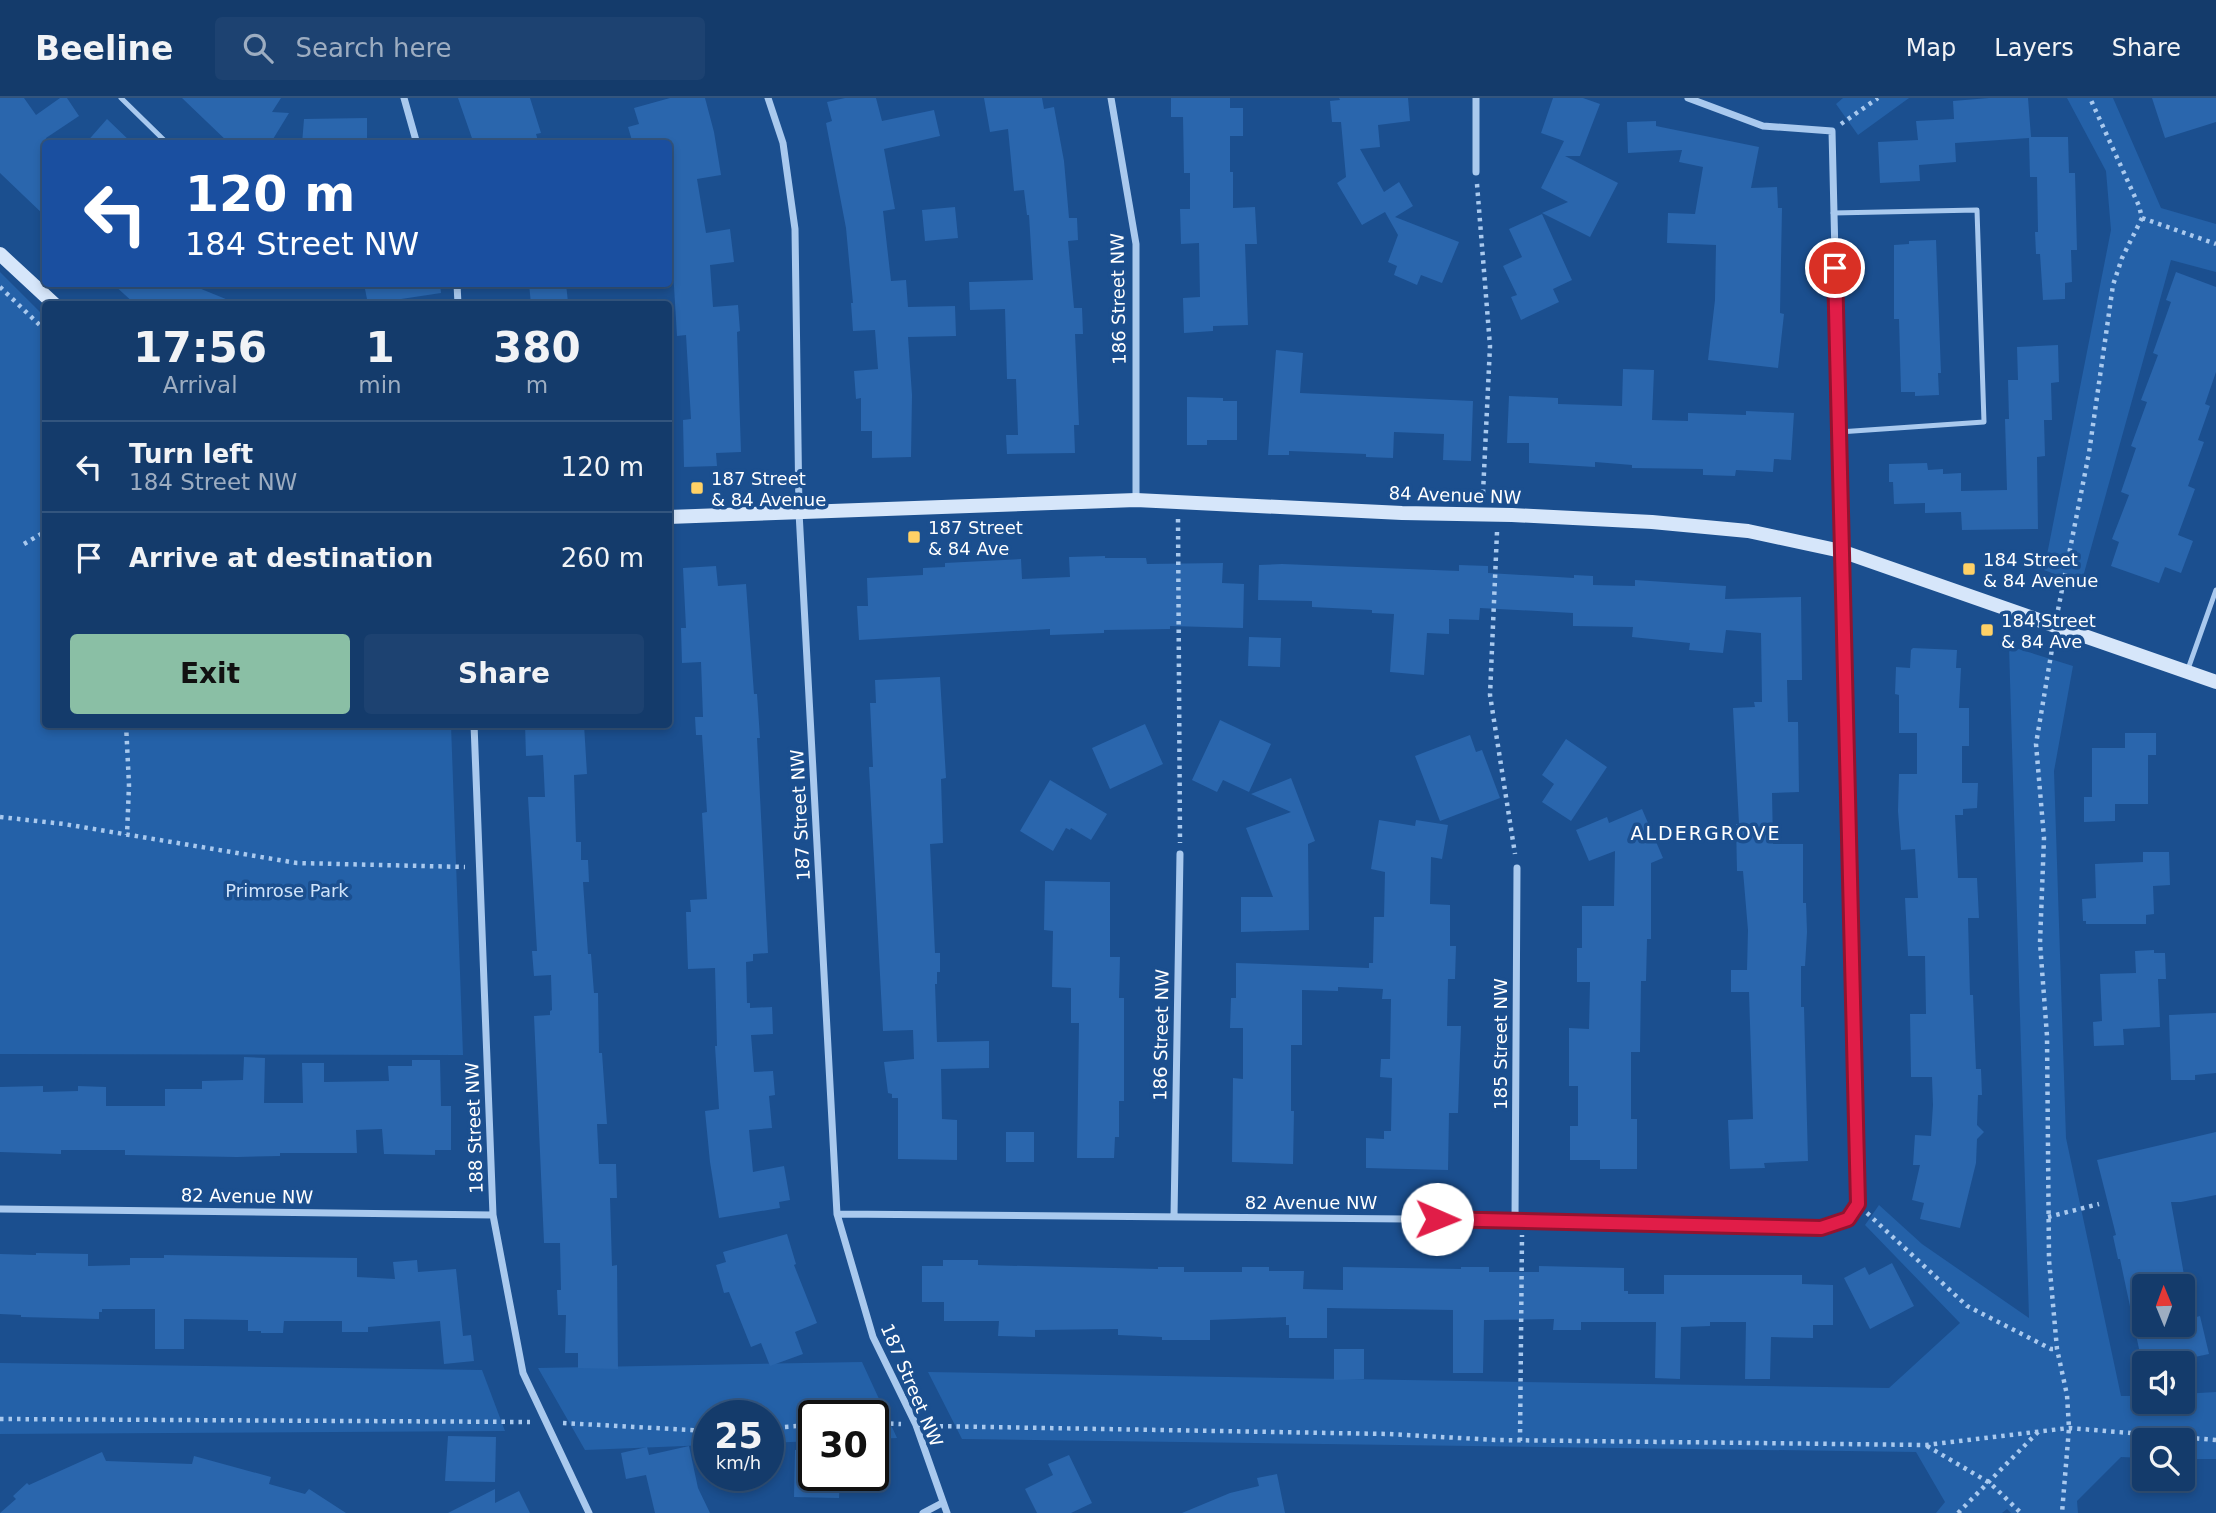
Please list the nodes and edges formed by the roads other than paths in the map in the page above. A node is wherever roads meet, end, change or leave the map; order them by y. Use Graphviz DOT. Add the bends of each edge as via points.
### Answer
graph roads {
  1 [pos="121,98"];
  2 [pos="404,98"];
  3 [pos="768,98"];
  4 [pos="1111,98"];
  5 [pos="1476,98"];
  6 [pos="1688,98"];
  7 [pos="164,140"];
  8 [pos="416,140"];
  9 [pos="1476,172"];
  10 [pos="1833,213"];
  11 [pos="0,254"];
  12 [pos="51,301"];
  13 [pos="1839,432"];
  14 [pos="1136,500"];
  15 [pos="799,512"];
  16 [pos="672,517"];
  17 [pos="1841,551"];
  18 [pos="2216,590"];
  19 [pos="2187,672"];
  20 [pos="2216,682"];
  21 [pos="474,728"];
  22 [pos="1180,854"];
  23 [pos="1517,869"];
  24 [pos="0,1209"];
  25 [pos="838,1214"];
  26 [pos="493,1215"];
  27 [pos="1174,1217"];
  28 [pos="1518,1220"];
  29 [pos="942,1503"];
  30 [pos="589,1513"];
  31 [pos="923,1513"];
  32 [pos="947,1513"];
  1 -- 7 [label="lane"];
  2 -- 8 [label="street"];
  3 -- 15 [label="street, 187 Street NW" via="783,143 795,229"];
  4 -- 14 [label="street, 186 Street NW" via="1136,244"];
  5 -- 9 [label="street"];
  6 -- 10 [label="street" via="1763,126 1832,131"];
  10 -- 13 [label="street"];
  10 -- 13 [label="lane" via="1978,211 1982,356 1983,422"];
  11 -- 12 [label="street"];
  13 -- 17 [label="street"];
  14 -- 15 [label="street, 84 Avenue NW"];
  14 -- 17 [label="street, 84 Avenue NW" via="1652,522 1748,531"];
  15 -- 16 [label="street, 84 Avenue NW"];
  15 -- 25 [label="street, 187 Street NW"];
  17 -- 19 [label="street, 84 Avenue NW"];
  17 -- 28 [label="street, 82 Avenue NW" via="1858,1204 1848,1219 1821,1228"];
  18 -- 19 [label="lane"];
  19 -- 20 [label="street, 84 Avenue NW"];
  21 -- 26 [label="street, 188 Street NW"];
  22 -- 27 [label="street, 186 Street NW"];
  23 -- 28 [label="street, 185 Street NW"];
  24 -- 26 [label="street, 82 Avenue NW"];
  25 -- 27 [label="street, 82 Avenue NW"];
  25 -- 29 [label="street, 187 Street NW" via="873,1337 916,1425"];
  26 -- 30 [label="street, 188 Street NW" via="523,1373"];
  27 -- 28 [label="street, 82 Avenue NW"];
  29 -- 31 [label="street"];
  29 -- 32 [label="street, 187 Street NW"];
}
